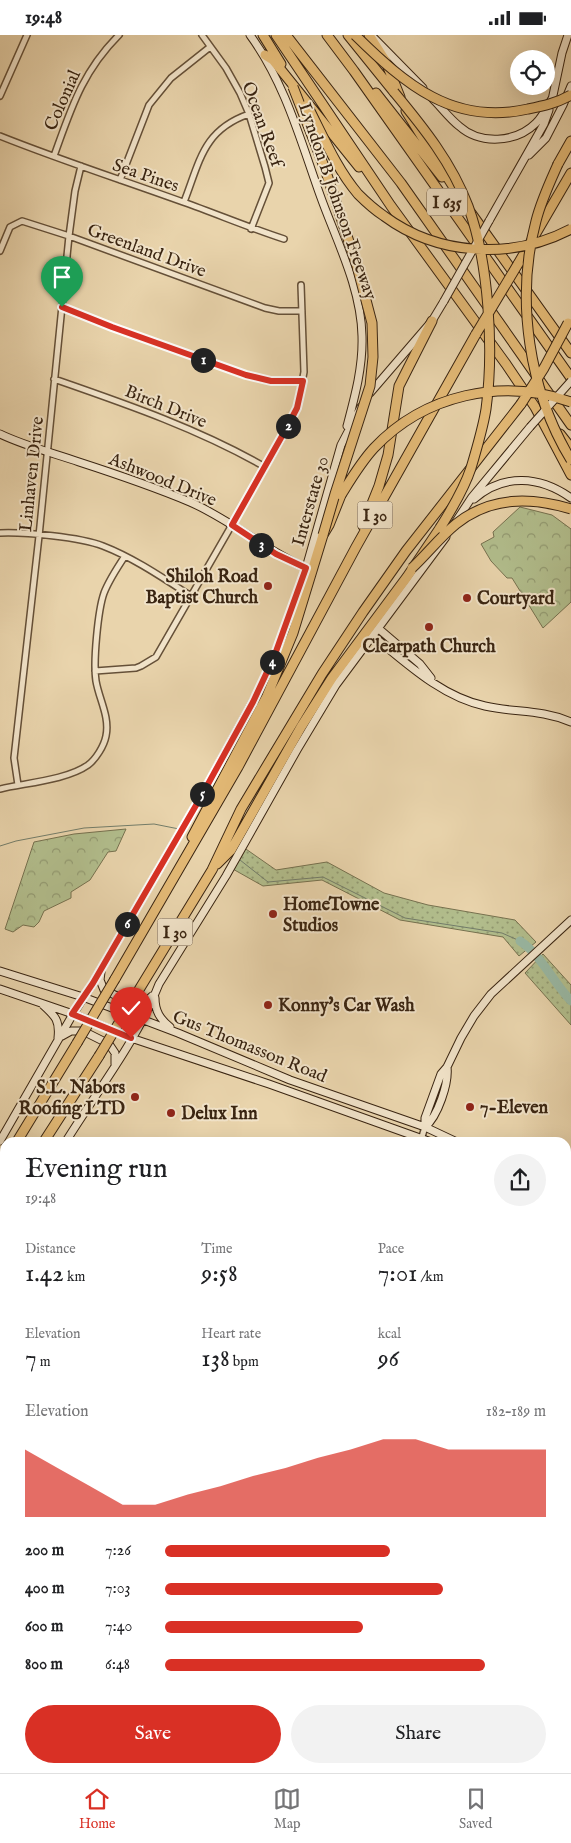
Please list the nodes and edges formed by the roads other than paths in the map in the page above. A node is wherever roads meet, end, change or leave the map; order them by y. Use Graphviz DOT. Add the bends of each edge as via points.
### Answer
graph roads {
  1 [pos="27,35"];
  2 [pos="119,35"];
  3 [pos="202,35"];
  4 [pos="250,35"];
  5 [pos="263,35"];
  6 [pos="276,35"];
  7 [pos="286,35"];
  8 [pos="327,35"];
  9 [pos="348,35"];
  10 [pos="355,35"];
  11 [pos="369,35"];
  12 [pos="568,35"];
  13 [pos="210,47"];
  14 [pos="265,55"];
  15 [pos="354,71"];
  16 [pos="2,85"];
  17 [pos="294,86"];
  18 [pos="571,86"];
  19 [pos="571,95"];
  20 [pos="0,97"];
  21 [pos="553,97"];
  22 [pos="249,114"];
  23 [pos="0,136"];
  24 [pos="571,141"];
  25 [pos="54,156"];
  26 [pos="522,163"];
  27 [pos="81,166"];
  28 [pos="571,173"];
  29 [pos="120,180"];
  30 [pos="382,193"];
  31 [pos="184,202"];
  32 [pos="463,202"];
  33 [pos="252,229"];
  34 [pos="571,229"];
  35 [pos="69,236"];
  36 [pos="284,239"];
  37 [pos="0,251"];
  38 [pos="301,285"];
  39 [pos="62,307"];
  40 [pos="302,311"];
  41 [pos="570,320"];
  42 [pos="432,321"];
  43 [pos="571,353"];
  44 [pos="54,379"];
  45 [pos="571,379"];
  46 [pos="303,381"];
  47 [pos="571,402"];
  48 [pos="534,407"];
  49 [pos="571,425"];
  50 [pos="0,434"];
  51 [pos="341,445"];
  52 [pos="571,448"];
  53 [pos="46,452"];
  54 [pos="571,460"];
  55 [pos="265,467"];
  56 [pos="571,475"];
  57 [pos="571,498"];
  58 [pos="464,507"];
  59 [pos="571,509"];
  60 [pos="232,525"];
  61 [pos="0,533"];
  62 [pos="323,535"];
  63 [pos="39,536"];
  64 [pos="125,557"];
  65 [pos="351,557"];
  66 [pos="306,568"];
  67 [pos="412,568"];
  68 [pos="191,596"];
  69 [pos="379,629"];
  70 [pos="369,635"];
  71 [pos="95,671"];
  72 [pos="434,682"];
  73 [pos="571,722"];
  74 [pos="18,785"];
  75 [pos="0,789"];
  76 [pos="212,870"];
  77 [pos="166,893"];
  78 [pos="571,920"];
  79 [pos="102,967"];
  80 [pos="0,971"];
  81 [pos="0,989"];
  82 [pos="155,994"];
  83 [pos="84,997"];
  84 [pos="40,1003"];
  85 [pos="72,1014"];
  86 [pos="142,1019"];
  87 [pos="178,1033"];
  88 [pos="131,1038"];
  89 [pos="58,1039"];
  90 [pos="115,1065"];
  91 [pos="425,1127"];
  92 [pos="2,1137"];
  93 [pos="20,1137"];
  94 [pos="48,1137"];
  95 [pos="69,1137"];
  96 [pos="412,1137"];
  97 [pos="421,1137"];
  98 [pos="446,1137"];
  1 -- 16 [label="street"];
  2 -- 25 [label="street, Colonial" via="100,56 77,93"];
  3 -- 13 [label="street, Ocean Reef"];
  4 -- 14 [label="main road, Lyndon B Johnson Freeway"];
  5 -- 17 [label="highway"];
  6 -- 30 [label="highway"];
  7 -- 49 [label="highway, Lyndon B Johnson Freeway / I 635" via="400,183"];
  8 -- 15 [label="highway, I 635"];
  9 -- 67 [label="highway, bridge" via="446,162 475,225 486,283 487,401 482,429 470,469 454,504"];
  10 -- 19 [label="highway, bridge" via="414,86 465,111 511,113"];
  11 -- 21 [label="main road" via="459,127 470,134 482,138 507,138 529,129"];
  11 -- 32 [label="highway" via="386,62 408,114"];
  12 -- 21 [label="main road, Interstate 30"];
  13 -- 22 [label="street, Ocean Reef" via="233,80"];
  13 -- 29 [label="street" via="171,78 148,105"];
  14 -- 30 [label="highway" via="273,60"];
  14 -- 51 [label="main road, Lyndon B Johnson Freeway" via="300,139 358,305 362,357"];
  15 -- 32 [label="highway" via="371,87"];
  15 -- 45 [label="highway, I 635"];
  16 -- 20 [label="street"];
  17 -- 34 [label="highway, bridge" via="346,179 360,196 409,232 458,248 485,251 534,245"];
  17 -- 62 [label="highway, bridge" via="358,266 372,323 369,393"];
  18 -- 26 [label="main road" via="546,138"];
  21 -- 26 [label="main road, Interstate 30" via="544,124"];
  22 -- 31 [label="street" via="227,123 214,135 199,162"];
  22 -- 33 [label="street, Ocean Reef" via="269,183"];
  23 -- 25 [label="street, Sea Pines"];
  24 -- 54 [label="highway, bridge" via="547,187 536,220 526,283 530,341 538,379 553,427"];
  25 -- 27 [label="street, Sea Pines"];
  26 -- 42 [label="main road, Interstate 30, bridge"];
  27 -- 29 [label="street, Sea Pines"];
  27 -- 35 [label="street, Linhaven Drive"];
  28 -- 65 [label="highway, I 30, bridge"];
  29 -- 31 [label="street, Sea Pines"];
  30 -- 48 [label="highway"];
  31 -- 33 [label="street, Sea Pines"];
  32 -- 43 [label="highway"];
  33 -- 36 [label="street, Sea Pines"];
  35 -- 37 [label="street, Greenland Drive" via="18,221 7,231"];
  35 -- 39 [label="street, Linhaven Drive"];
  35 -- 40 [label="street, Greenland Drive" via="265,308"];
  38 -- 40 [label="street"];
  39 -- 44 [label="street, Linhaven Drive"];
  39 -- 46 [label="street" via="246,375 271,381"];
  40 -- 46 [label="street"];
  41 -- 76 [label="highway, I 30, bridge" via="521,404 362,612 241,809"];
  42 -- 51 [label="main road, Interstate 30" via="374,387"];
  42 -- 65 [label="highway" via="399,386 388,455"];
  44 -- 53 [label="street, Linhaven Drive"];
  44 -- 55 [label="street, Birch Drive" via="209,438"];
  45 -- 58 [label="main road, bridge"];
  46 -- 55 [label="street" via="297,408"];
  47 -- 62 [label="highway, bridge" via="538,393 502,391 468,395 416,415 386,437 365,459 342,495"];
  48 -- 52 [label="highway"];
  48 -- 56 [label="highway"];
  50 -- 53 [label="main road, Ashwood Drive"];
  51 -- 66 [label="main road, Interstate 30"];
  53 -- 60 [label="main road, Ashwood Drive" via="189,502"];
  53 -- 63 [label="street, Linhaven Drive"];
  55 -- 60 [label="street"];
  57 -- 58 [label="main road" via="547,485 519,480 487,489"];
  58 -- 69 [label="main road" via="445,539"];
  59 -- 67 [label="highway, bridge" via="535,500 488,507 457,524"];
  60 -- 66 [label="main road, Ashwood Drive" via="276,554"];
  60 -- 68 [label="street"];
  61 -- 63 [label="street"];
  62 -- 77 [label="highway" via="293,633 267,696 197,826"];
  63 -- 64 [label="street" via="80,540 103,546"];
  63 -- 74 [label="street, Linhaven Drive" via="14,758"];
  64 -- 68 [label="street"];
  64 -- 71 [label="street" via="104,595 100,610"];
  65 -- 77 [label="highway, I 30" via="277,698"];
  66 -- 79 [label="main road, Interstate 30" via="263,683"];
  67 -- 70 [label="highway"];
  68 -- 71 [label="street" via="156,657 136,668"];
  69 -- 70 [label="main road"];
  69 -- 72 [label="main road" via="420,664"];
  70 -- 72 [label="main road" via="414,671"];
  70 -- 76 [label="highway" via="332,679 230,850"];
  70 -- 82 [label="main road" via="322,706"];
  71 -- 74 [label="street" via="108,723 100,751 90,764 79,771"];
  72 -- 73 [label="main road" via="476,704 544,713"];
  74 -- 75 [label="street"];
  76 -- 94 [label="highway, I 30, bridge"];
  77 -- 93 [label="highway, I 30, bridge"];
  78 -- 91 [label="main road" via="483,1003 441,1073 425,1118"];
  79 -- 82 [label="main road" via="100,979 104,990 135,1003 148,1001"];
  79 -- 83 [label="main road, Interstate 30"];
  80 -- 83 [label="main road, Gus Thomasson Road"];
  81 -- 84 [label="main road, Gus Thomasson Road"];
  82 -- 86 [label="main road"];
  82 -- 87 [label="main road" via="155,1006 160,1017"];
  83 -- 85 [label="main road, Interstate 30"];
  83 -- 86 [label="main road, Gus Thomasson Road"];
  84 -- 85 [label="main road, Gus Thomasson Road"];
  84 -- 89 [label="main road" via="52,1013 58,1024"];
  85 -- 88 [label="main road, Gus Thomasson Road"];
  85 -- 89 [label="main road, Interstate 30"];
  86 -- 87 [label="main road, Gus Thomasson Road"];
  86 -- 88 [label="main road"];
  87 -- 91 [label="main road, Gus Thomasson Road" via="295,1082"];
  88 -- 90 [label="main road"];
  88 -- 96 [label="main road, Gus Thomasson Road"];
  89 -- 90 [label="main road" via="71,1031 82,1031 109,1044 115,1053"];
  89 -- 92 [label="main road, Interstate 30"];
  90 -- 95 [label="main road"];
  91 -- 97 [label="street"];
  91 -- 98 [label="main road, Gus Thomasson Road"];
}
